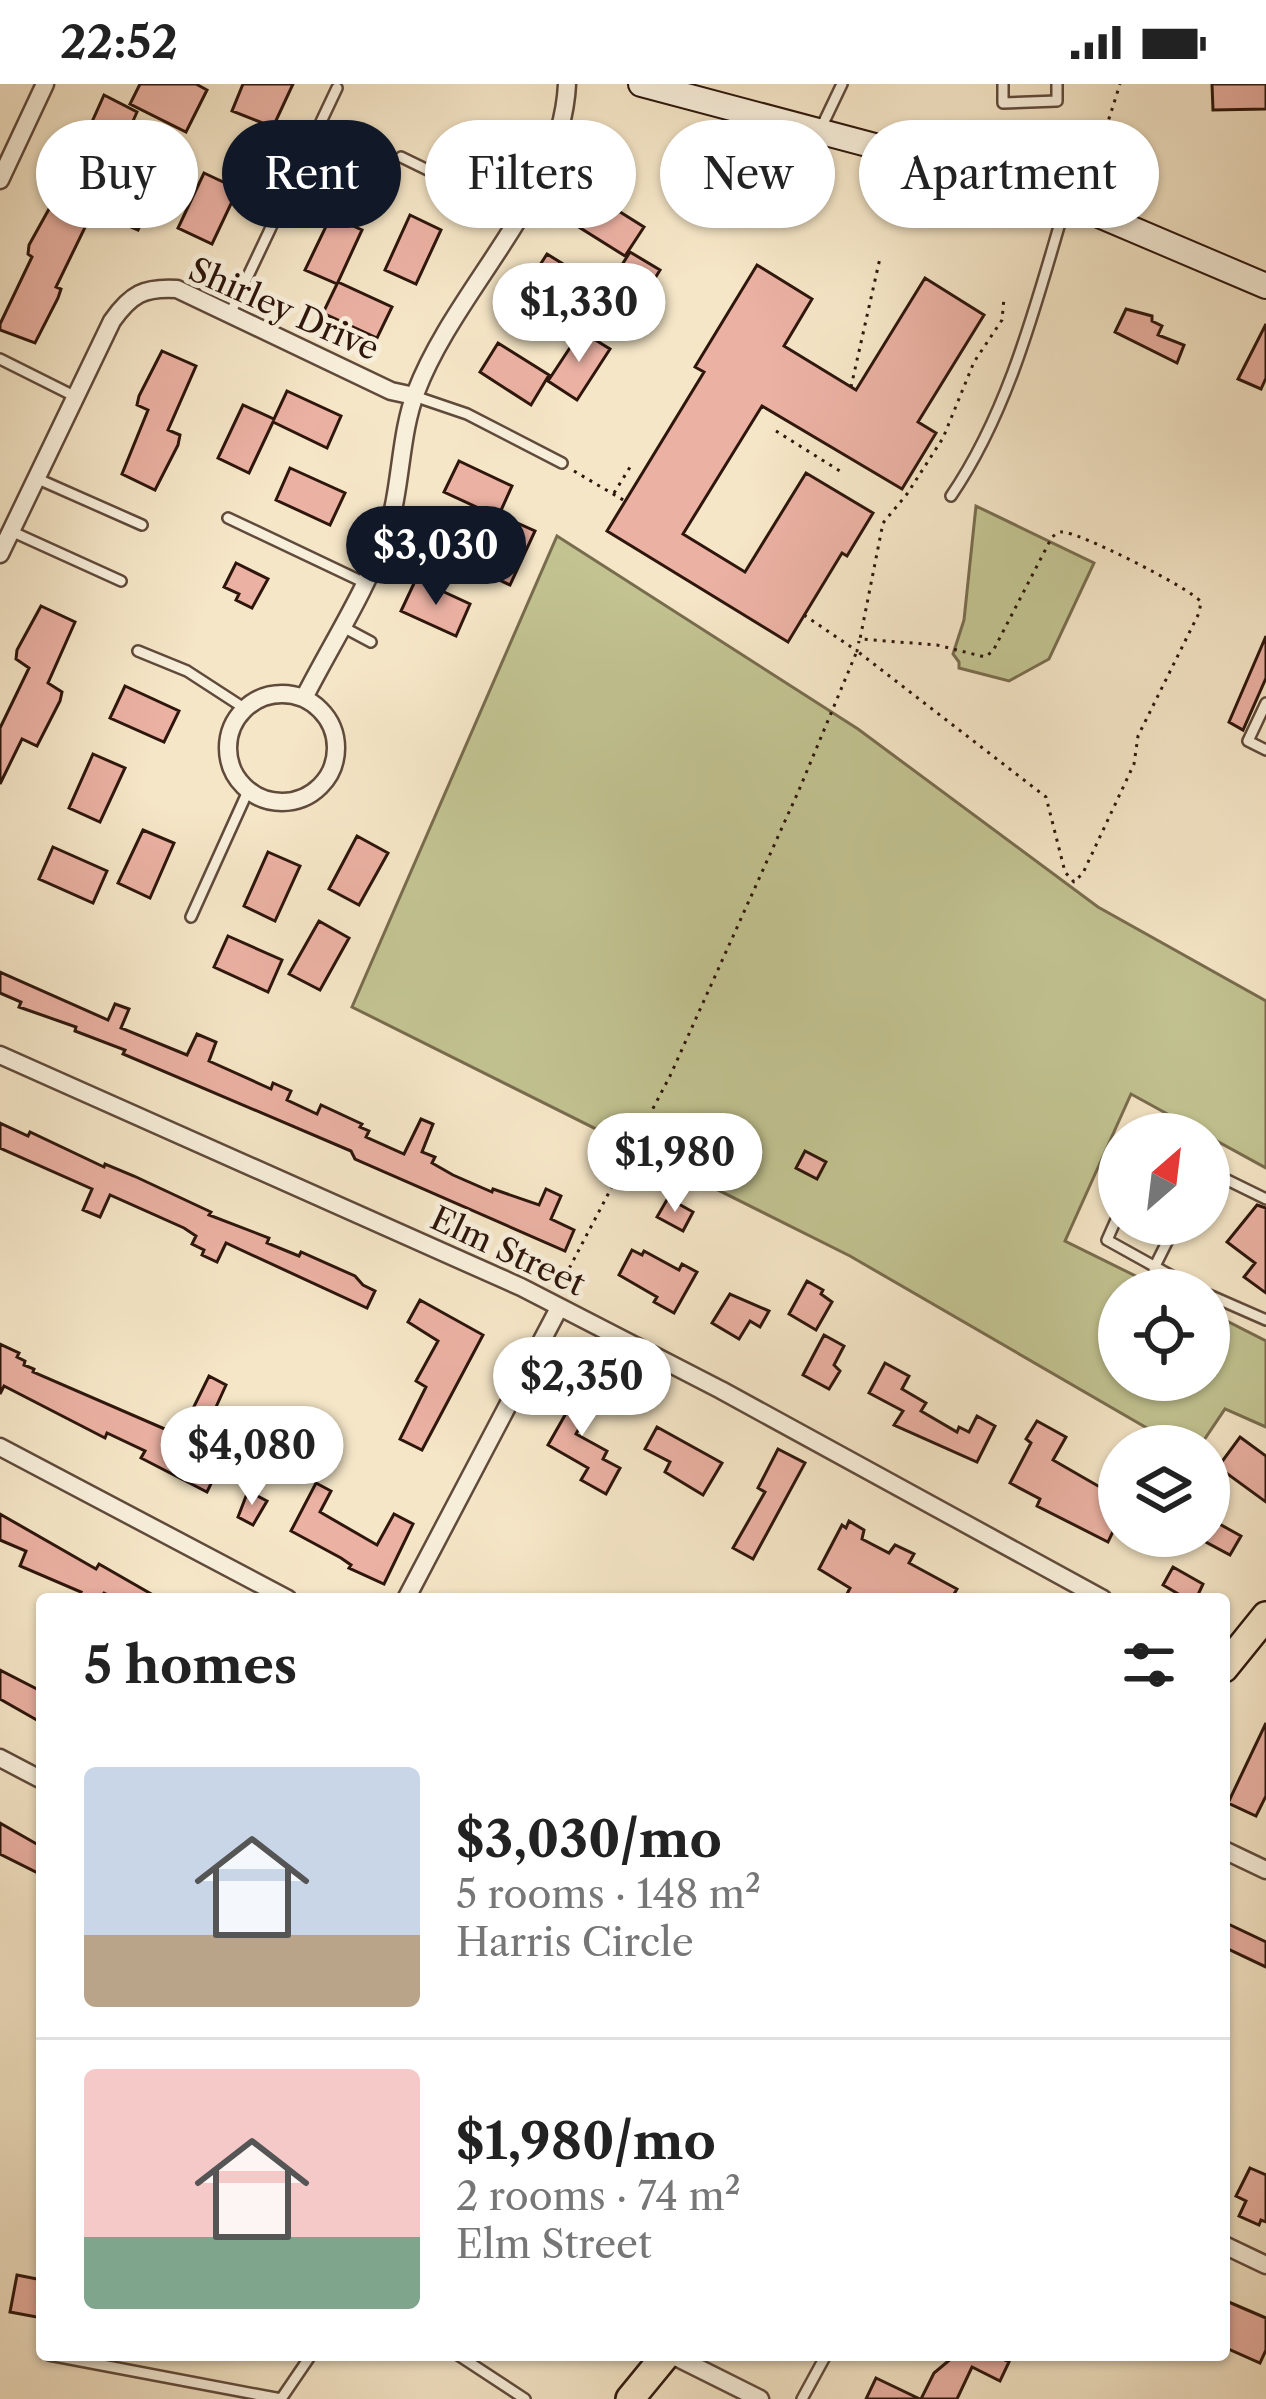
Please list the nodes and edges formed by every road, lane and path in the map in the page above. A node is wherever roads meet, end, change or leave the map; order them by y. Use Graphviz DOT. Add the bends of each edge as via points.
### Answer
graph roads {
  1 [pos="45,84"];
  2 [pos="567,84"];
  3 [pos="640,84"];
  4 [pos="842,84"];
  5 [pos="1003,84"];
  6 [pos="1057,84"];
  7 [pos="1120,84"];
  8 [pos="338,88"];
  9 [pos="561,120"];
  10 [pos="771,120"];
  11 [pos="824,120"];
  12 [pos="1109,120"];
  13 [pos="401,157"];
  14 [pos="425,169"];
  15 [pos="0,180"];
  16 [pos="510,228"];
  17 [pos="1064,228"];
  18 [pos="1129,228"];
  19 [pos="880,258"];
  20 [pos="1266,286"];
  21 [pos="1004,298"];
  22 [pos="230,314"];
  23 [pos="0,359"];
  24 [pos="851,387"];
  25 [pos="414,396"];
  26 [pos="76,397"];
  27 [pos="776,431"];
  28 [pos="562,464"];
  29 [pos="632,464"];
  30 [pos="843,472"];
  31 [pos="38,479"];
  32 [pos="614,495"];
  33 [pos="951,496"];
  34 [pos="625,501"];
  35 [pos="228,518"];
  36 [pos="142,525"];
  37 [pos="13,532"];
  38 [pos="0,554"];
  39 [pos="121,581"];
  40 [pos="363,582"];
  41 [pos="804,615"];
  42 [pos="341,626"];
  43 [pos="860,639"];
  44 [pos="371,642"];
  45 [pos="138,651"];
  46 [pos="857,651"];
  47 [pos="304,698"];
  48 [pos="1266,703"];
  49 [pos="244,708"];
  50 [pos="1266,750"];
  51 [pos="248,791"];
  52 [pos="191,917"];
  53 [pos="0,1055"];
  54 [pos="1230,1181"];
  55 [pos="1266,1198"];
  56 [pos="1115,1245"];
  57 [pos="1166,1245"];
  58 [pos="1154,1268"];
  59 [pos="1230,1304"];
  60 [pos="555,1305"];
  61 [pos="1266,1320"];
  62 [pos="0,1447"];
  63 [pos="277,1593"];
  64 [pos="409,1593"];
  65 [pos="1091,1593"];
  66 [pos="1266,1616"];
  67 [pos="1230,1660"];
  68 [pos="0,1757"];
  69 [pos="36,1777"];
  70 [pos="1230,1853"];
  71 [pos="1266,1870"];
  72 [pos="1230,2248"];
  73 [pos="1266,2265"];
  74 [pos="80,2361"];
  75 [pos="307,2361"];
  76 [pos="467,2361"];
  77 [pos="664,2361"];
  78 [pos="681,2361"];
  79 [pos="823,2361"];
  80 [pos="280,2399"];
  81 [pos="525,2399"];
  82 [pos="629,2399"];
  83 [pos="760,2399"];
  84 [pos="802,2399"];
  1 -- 15 [label="street"];
  2 -- 9 [label="street"];
  3 -- 10 [label="main road"];
  4 -- 11 [label="lane"];
  5 -- 6 [label="lane" via="1003,103 1058,101"];
  7 -- 12 [label="path"];
  8 -- 22 [label="lane"];
  13 -- 14 [label="lane"];
  16 -- 25 [label="street"];
  17 -- 33 [label="lane" via="978,450"];
  18 -- 20 [label="main road"];
  19 -- 24 [label="path"];
  21 -- 43 [label="path" via="1002,320 974,362 943,438 883,523"];
  22 -- 25 [label="street, Shirley Drive"];
  22 -- 26 [label="street, Shirley Drive" via="177,289 148,287 112,321"];
  23 -- 26 [label="lane"];
  25 -- 28 [label="lane"];
  25 -- 40 [label="street" via="398,493"];
  26 -- 31 [label="street, Shirley Drive"];
  27 -- 30 [label="path"];
  28 -- 32 [label="path"];
  29 -- 32 [label="path"];
  31 -- 36 [label="lane"];
  31 -- 37 [label="street, Shirley Drive"];
  32 -- 34 [label="path"];
  35 -- 40 [label="lane"];
  37 -- 38 [label="street, Shirley Drive"];
  37 -- 39 [label="lane"];
  40 -- 42 [label="street"];
  41 -- 46 [label="path"];
  42 -- 44 [label="lane"];
  42 -- 47 [label="street"];
  43 -- 46 [label="path"];
  43 -- 46 [label="path" via="989,655 1049,540 1061,532 1173,581 1201,602 1074,882 1046,797"];
  45 -- 49 [label="lane"];
  46 -- 60 [label="path" via="670,1076"];
  47 -- 49 [label="street" via="283,693"];
  47 -- 51 [label="street" via="333,729 332,771 302,800 280,803"];
  48 -- 50 [label="lane" via="1248,741"];
  49 -- 51 [label="street" via="226,747"];
  51 -- 52 [label="lane"];
  53 -- 60 [label="street, Elm Street"];
  54 -- 55 [label="lane"];
  56 -- 58 [label="lane"];
  57 -- 58 [label="lane"];
  59 -- 61 [label="lane"];
  60 -- 64 [label="street"];
  60 -- 65 [label="street, Elm Street"];
  62 -- 63 [label="street"];
  66 -- 67 [label="main road"];
  68 -- 69 [label="street"];
  70 -- 71 [label="street"];
  72 -- 73 [label="street"];
  74 -- 80 [label="lane"];
  75 -- 80 [label="lane"];
  76 -- 81 [label="lane"];
  77 -- 82 [label="main road"];
  78 -- 83 [label="street"];
  79 -- 84 [label="lane"];
}
